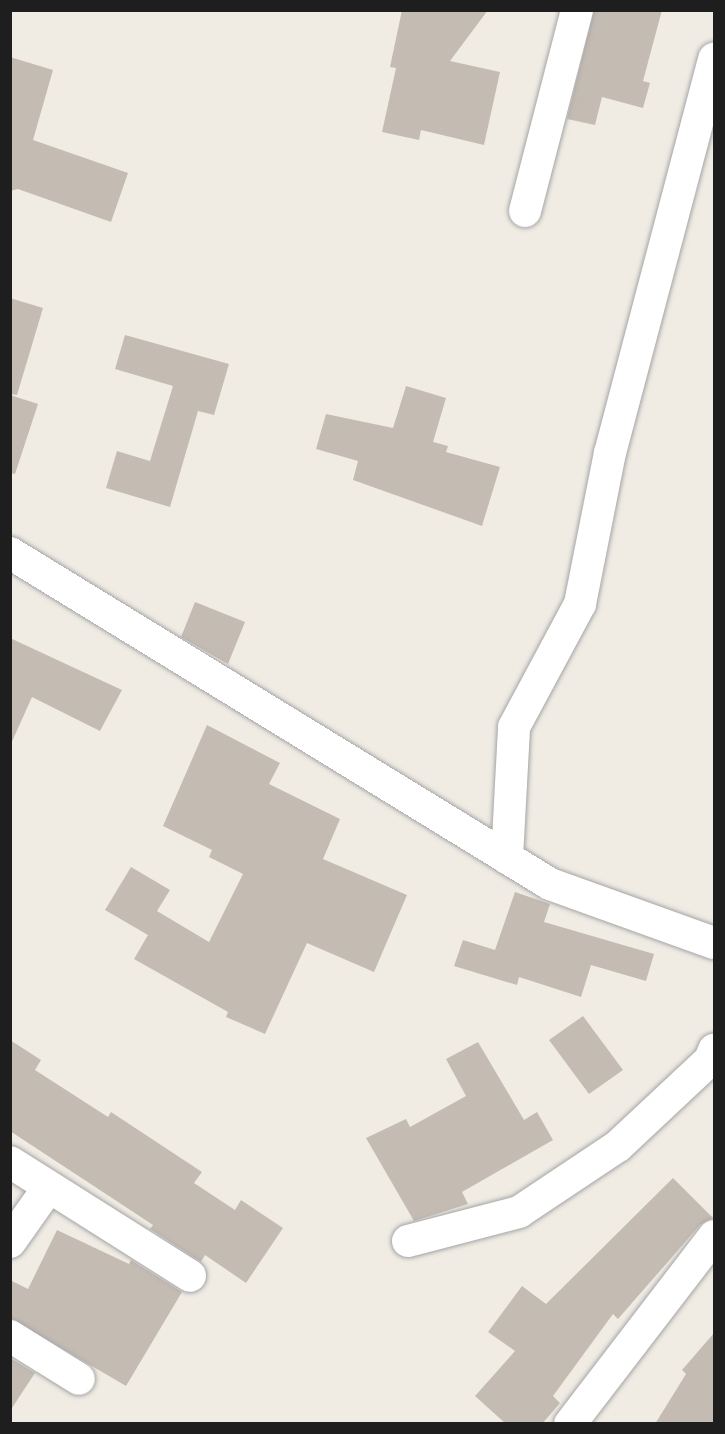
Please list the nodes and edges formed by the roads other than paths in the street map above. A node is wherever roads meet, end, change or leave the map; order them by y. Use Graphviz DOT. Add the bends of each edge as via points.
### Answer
graph roads {
  1 [pos="577,10"];
  2 [pos="714,58"];
  3 [pos="525,212"];
  4 [pos="10,553"];
  5 [pos="507,858"];
  6 [pos="714,943"];
  7 [pos="714,1050"];
  8 [pos="10,1162"];
  9 [pos="49,1187"];
  10 [pos="714,1236"];
  11 [pos="408,1241"];
  12 [pos="10,1242"];
  13 [pos="190,1276"];
  14 [pos="10,1336"];
  15 [pos="79,1379"];
  16 [pos="570,1424"];
  1 -- 3 [label="street"];
  2 -- 5 [label="street" via="610,453 580,604 514,727"];
  4 -- 5 [label="street"];
  5 -- 6 [label="street" via="550,885"];
  7 -- 11 [label="street" via="710,1060 618,1146 519,1212"];
  8 -- 9 [label="street"];
  9 -- 12 [label="street"];
  9 -- 13 [label="street"];
  10 -- 16 [label="street"];
  14 -- 15 [label="street"];
}
